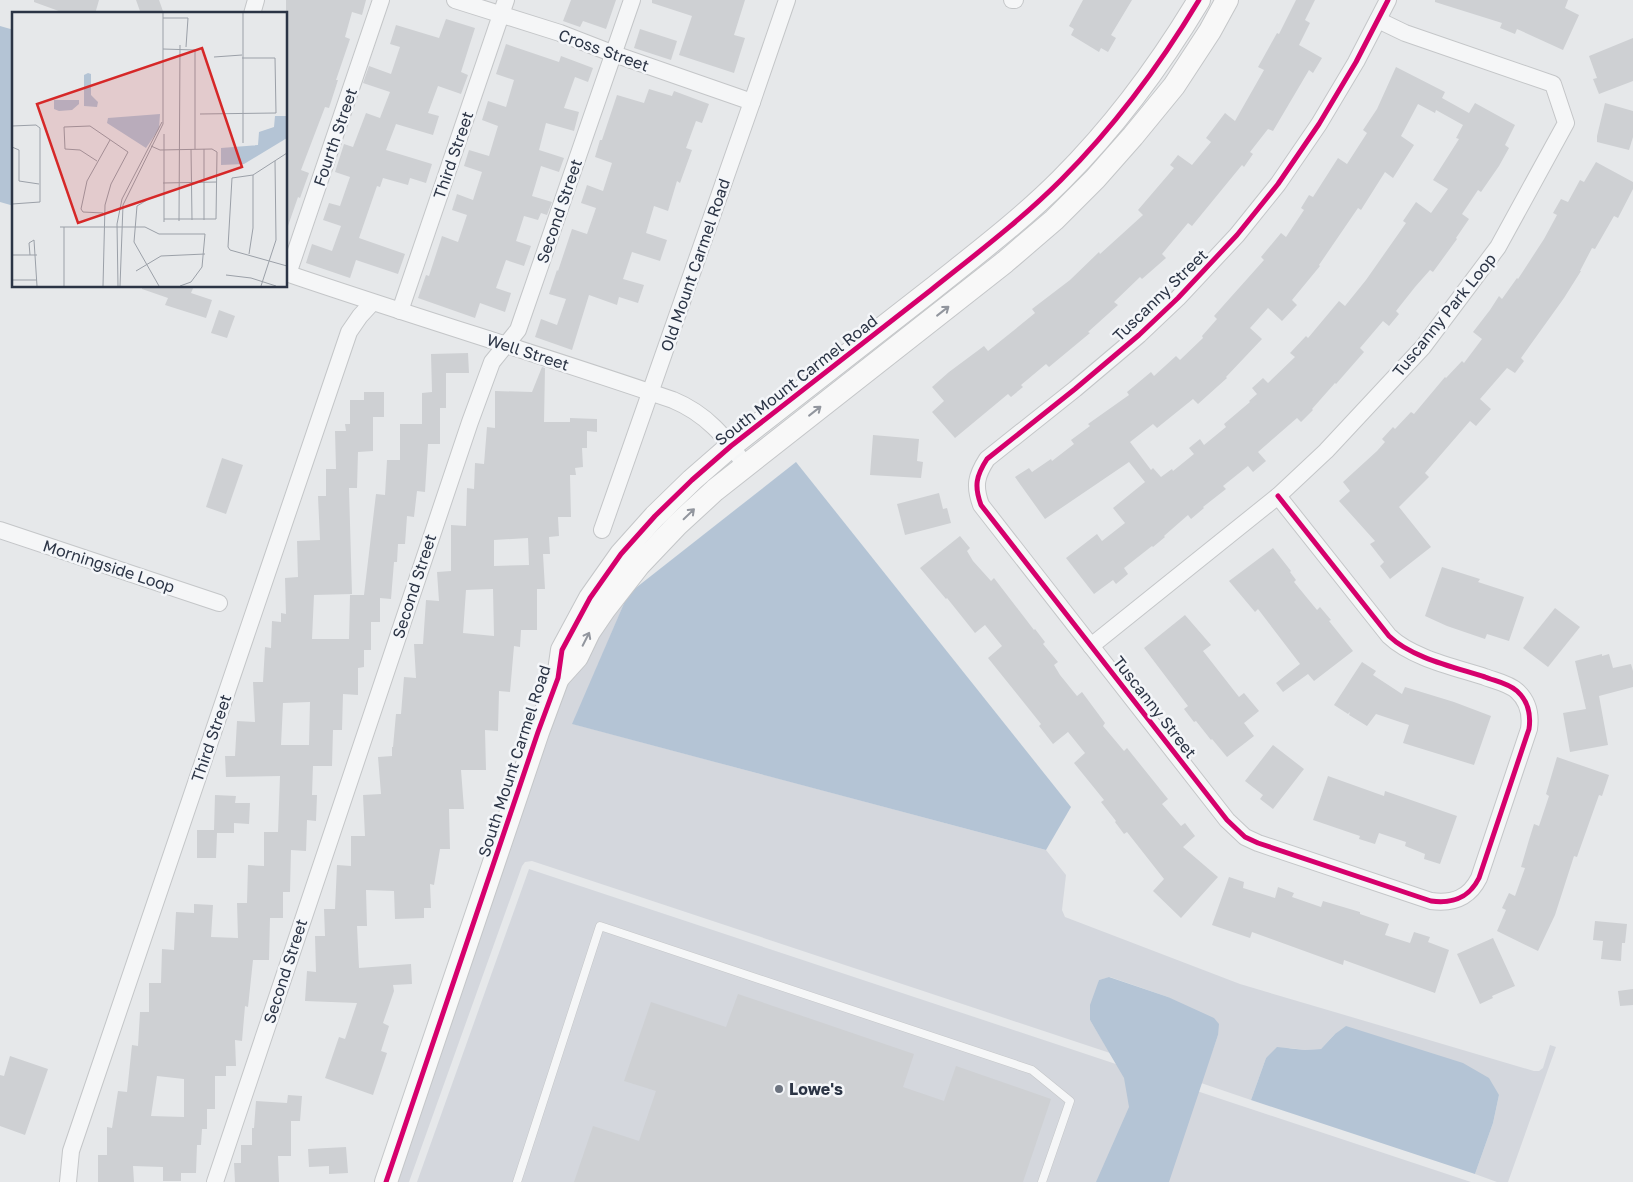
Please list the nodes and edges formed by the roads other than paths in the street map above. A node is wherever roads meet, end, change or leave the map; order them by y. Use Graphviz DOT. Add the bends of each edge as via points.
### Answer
graph roads {
  1 [pos="381,0"];
  2 [pos="455,0"];
  3 [pos="632,0"];
  4 [pos="787,0"];
  5 [pos="1199,0"];
  6 [pos="1227,0"];
  7 [pos="1388,0"];
  8 [pos="504,8"];
  9 [pos="1378,20"];
  10 [pos="614,54"];
  11 [pos="752,102"];
  12 [pos="288,270"];
  13 [pos="288,273"];
  14 [pos="372,302"];
  15 [pos="400,311"];
  16 [pos="506,344"];
  17 [pos="651,392"];
  18 [pos="731,446"];
  19 [pos="746,466"];
  20 [pos="1278,496"];
  21 [pos="0,530"];
  22 [pos="602,530"];
  23 [pos="219,602"];
  24 [pos="1091,646"];
  25 [pos="558,678"];
  26 [pos="389,1180"];
  27 [pos="68,1182"];
  28 [pos="215,1182"];
  29 [pos="517,1182"];
  30 [pos="1042,1182"];
  1 -- 12 [label="street, Fourth Street"];
  2 -- 8 [label="street, Cross Street"];
  3 -- 10 [label="street, Second Street"];
  4 -- 11 [label="street, Old Mount Carmel Road"];
  5 -- 18 [label="street, South Mount Carmel Road" via="1123,110 1035,205"];
  19 -- 6 [label="street, South Mount Carmel Road, one-way" via="1054,220 1102,172 1174,86"];
  7 -- 9 [label="street, Tuscanny Street"];
  8 -- 10 [label="street, Cross Street"];
  8 -- 15 [label="street, Third Street"];
  9 -- 20 [label="street, Tuscanny Park Loop" via="1405,34 1553,84 1566,123 1498,247 1422,347 1326,451"];
  9 -- 24 [label="street, Tuscanny Street" via="1310,138 1237,235 1163,314 987,459 980,470 977,494 981,505"];
  10 -- 11 [label="street, Cross Street"];
  10 -- 16 [label="street, Second Street" via="518,330"];
  11 -- 17 [label="street, Old Mount Carmel Road"];
  13 -- 14 [label="street, Well Street"];
  14 -- 15 [label="street, Well Street"];
  14 -- 27 [label="street, Third Street" via="354,324 346,342 74,1142"];
  15 -- 16 [label="street, Well Street"];
  16 -- 17 [label="street, Well Street"];
  16 -- 28 [label="street, Second Street" via="492,362 457,458"];
  17 -- 18 [label="street, Well Street" via="696,411 715,426"];
  17 -- 22 [label="street, Old Mount Carmel Road"];
  18 -- 19 [label="street, Well Street"];
  18 -- 25 [label="street, South Mount Carmel Road" via="655,516 621,554 590,598 562,650"];
  25 -- 19 [label="street, South Mount Carmel Road, one-way" via="577,657 589,632 638,565 696,507"];
  20 -- 24 [label="street, Tuscanny Park Loop"];
  20 -- 24 [label="street, Tuscanny Street" via="1396,643 1416,654 1509,685 1527,704 1529,730 1479,878 1469,893 1452,901 1431,901 1245,837 1227,820"];
  21 -- 23 [label="street, Morningside Loop"];
  25 -- 26 [label="street, South Mount Carmel Road"];
  29 -- 30 [label="lane" via="600,926 1032,1070 1070,1101"];
}
